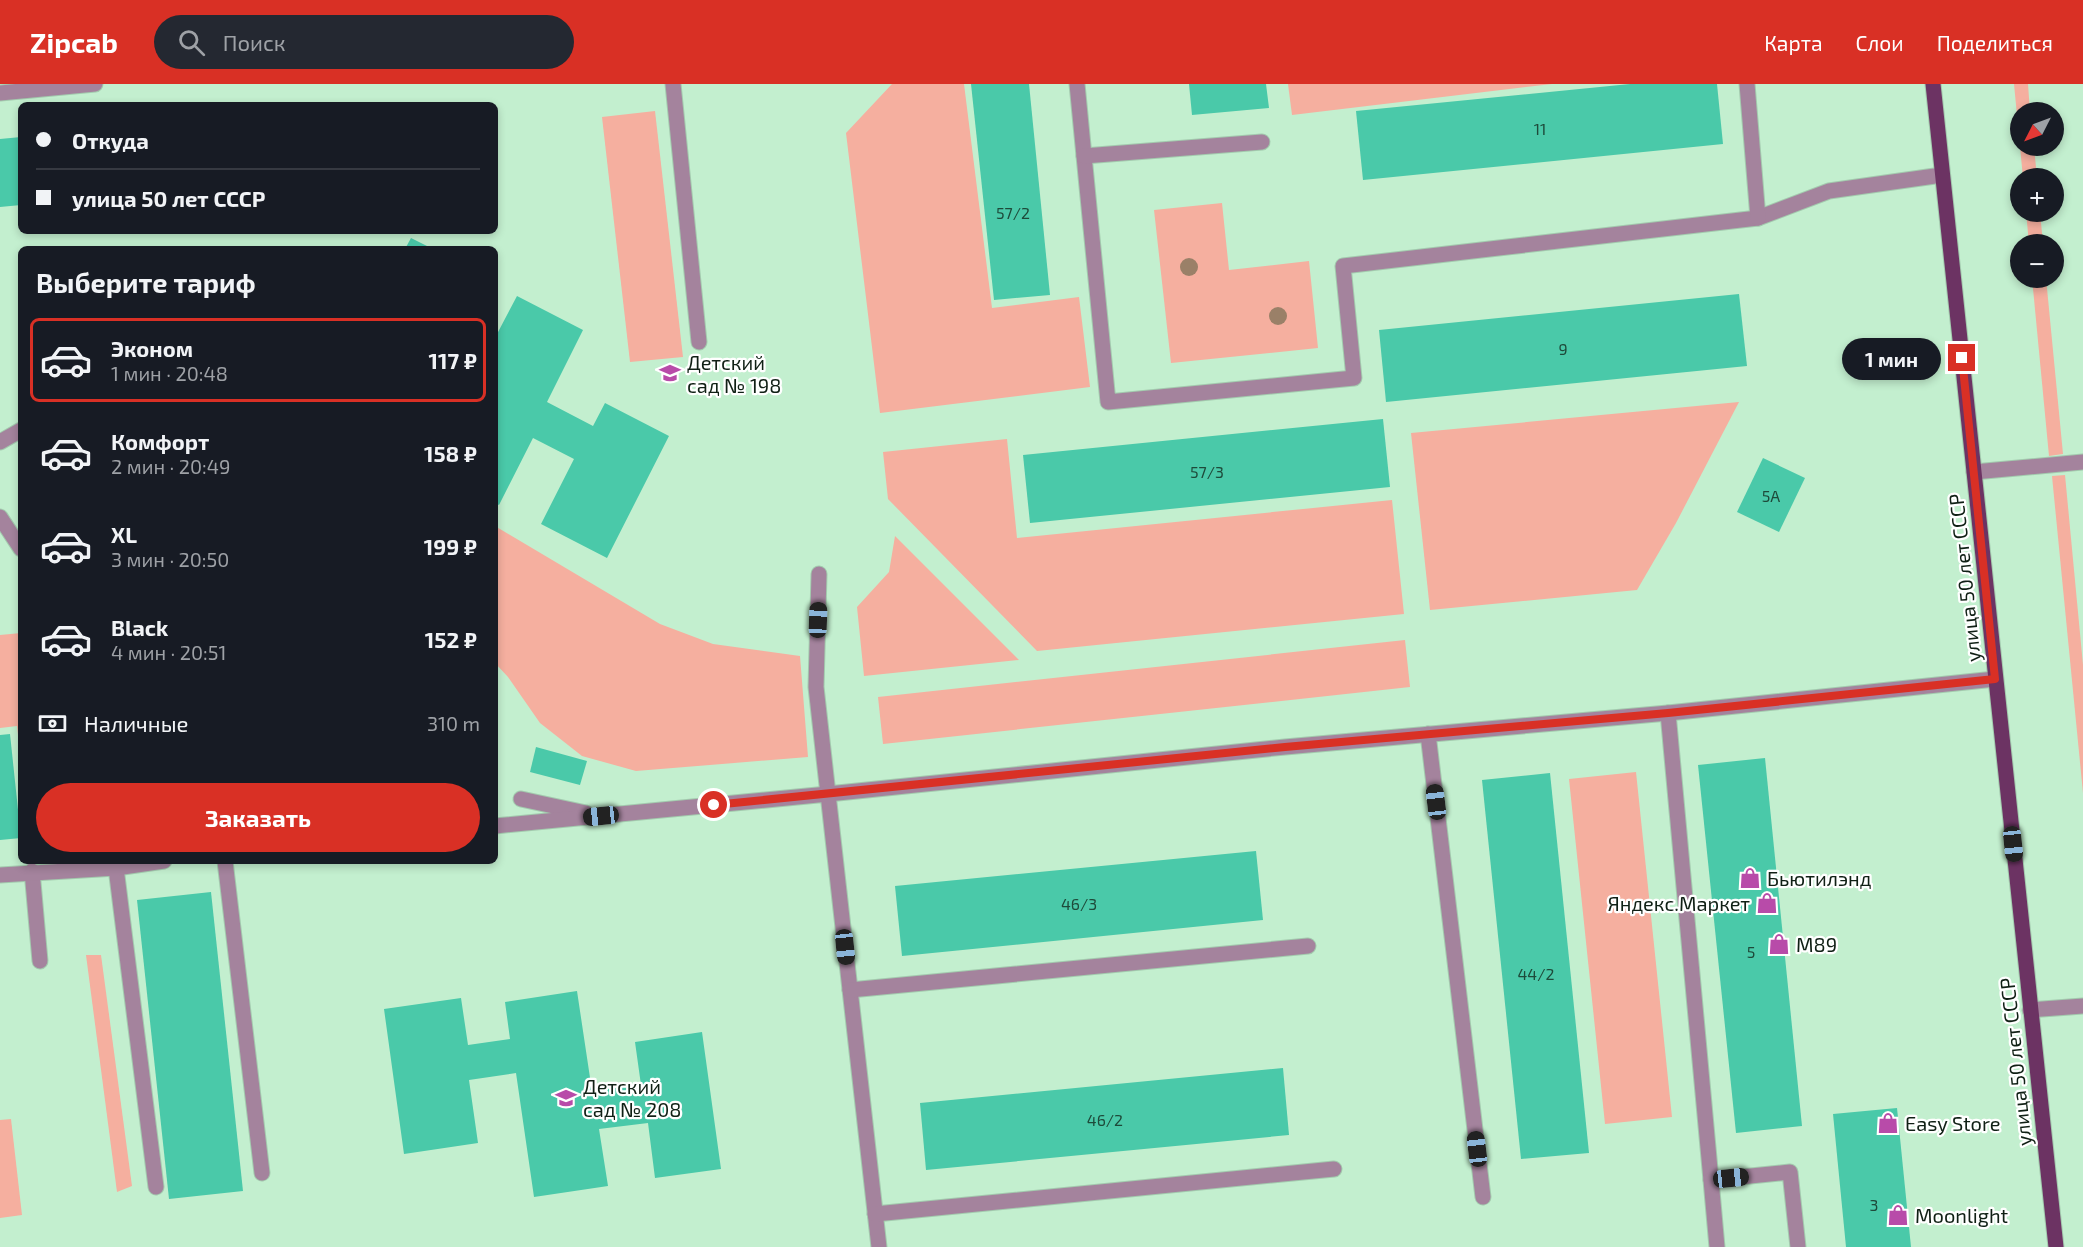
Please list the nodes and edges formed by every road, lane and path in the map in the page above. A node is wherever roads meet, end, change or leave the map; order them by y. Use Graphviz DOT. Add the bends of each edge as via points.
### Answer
graph roads {
  1 [pos="95,84"];
  2 [pos="673,84"];
  3 [pos="1077,84"];
  4 [pos="1747,84"];
  5 [pos="1933,84"];
  6 [pos="0,93"];
  7 [pos="1262,142"];
  8 [pos="1084,156"];
  9 [pos="1942,175"];
  10 [pos="1758,218"];
  11 [pos="699,342"];
  12 [pos="18,432"];
  13 [pos="0,441"];
  14 [pos="2083,462"];
  15 [pos="1974,472"];
  16 [pos="0,517"];
  17 [pos="18,544"];
  18 [pos="819,574"];
  19 [pos="1995,679"];
  20 [pos="1668,713"];
  21 [pos="1428,734"];
  22 [pos="828,794"];
  23 [pos="521,799"];
  24 [pos="601,816"];
  25 [pos="498,826"];
  26 [pos="143,864"];
  27 [pos="225,864"];
  28 [pos="116,868"];
  29 [pos="32,872"];
  30 [pos="0,875"];
  31 [pos="1308,946"];
  32 [pos="40,961"];
  33 [pos="850,990"];
  34 [pos="2083,1006"];
  35 [pos="2030,1010"];
  36 [pos="1334,1169"];
  37 [pos="262,1173"];
  38 [pos="1711,1180"];
  39 [pos="156,1187"];
  40 [pos="1483,1197"];
  41 [pos="875,1214"];
  42 [pos="879,1247"];
  43 [pos="1717,1247"];
  44 [pos="1798,1247"];
  45 [pos="2056,1247"];
  1 -- 6 [label="lane"];
  2 -- 11 [label="lane"];
  3 -- 8 [label="lane"];
  4 -- 10 [label="lane"];
  5 -- 9 [label="main road, улица 50 лет СССР"];
  7 -- 8 [label="lane"];
  8 -- 10 [label="lane" via="1108,402 1354,378 1344,266"];
  9 -- 10 [label="lane" via="1829,191"];
  9 -- 15 [label="main road, улица 50 лет СССР"];
  12 -- 13 [label="lane"];
  14 -- 15 [label="lane"];
  15 -- 19 [label="main road, улица 50 лет СССР"];
  16 -- 17 [label="lane"];
  18 -- 22 [label="lane" via="816,687"];
  19 -- 20 [label="lane"];
  19 -- 35 [label="main road, улица 50 лет СССР"];
  20 -- 21 [label="lane"];
  20 -- 38 [label="lane"];
  21 -- 22 [label="lane"];
  21 -- 40 [label="lane"];
  22 -- 24 [label="lane"];
  22 -- 33 [label="lane"];
  23 -- 24 [label="lane"];
  24 -- 25 [label="lane"];
  26 -- 28 [label="lane"];
  27 -- 37 [label="lane"];
  28 -- 29 [label="lane"];
  28 -- 39 [label="lane"];
  29 -- 30 [label="lane"];
  29 -- 32 [label="lane"];
  31 -- 33 [label="lane"];
  33 -- 41 [label="lane"];
  34 -- 35 [label="lane"];
  35 -- 45 [label="main road, улица 50 лет СССР"];
  36 -- 41 [label="lane"];
  38 -- 43 [label="lane"];
  38 -- 44 [label="lane" via="1790,1172"];
  41 -- 42 [label="lane"];
}
